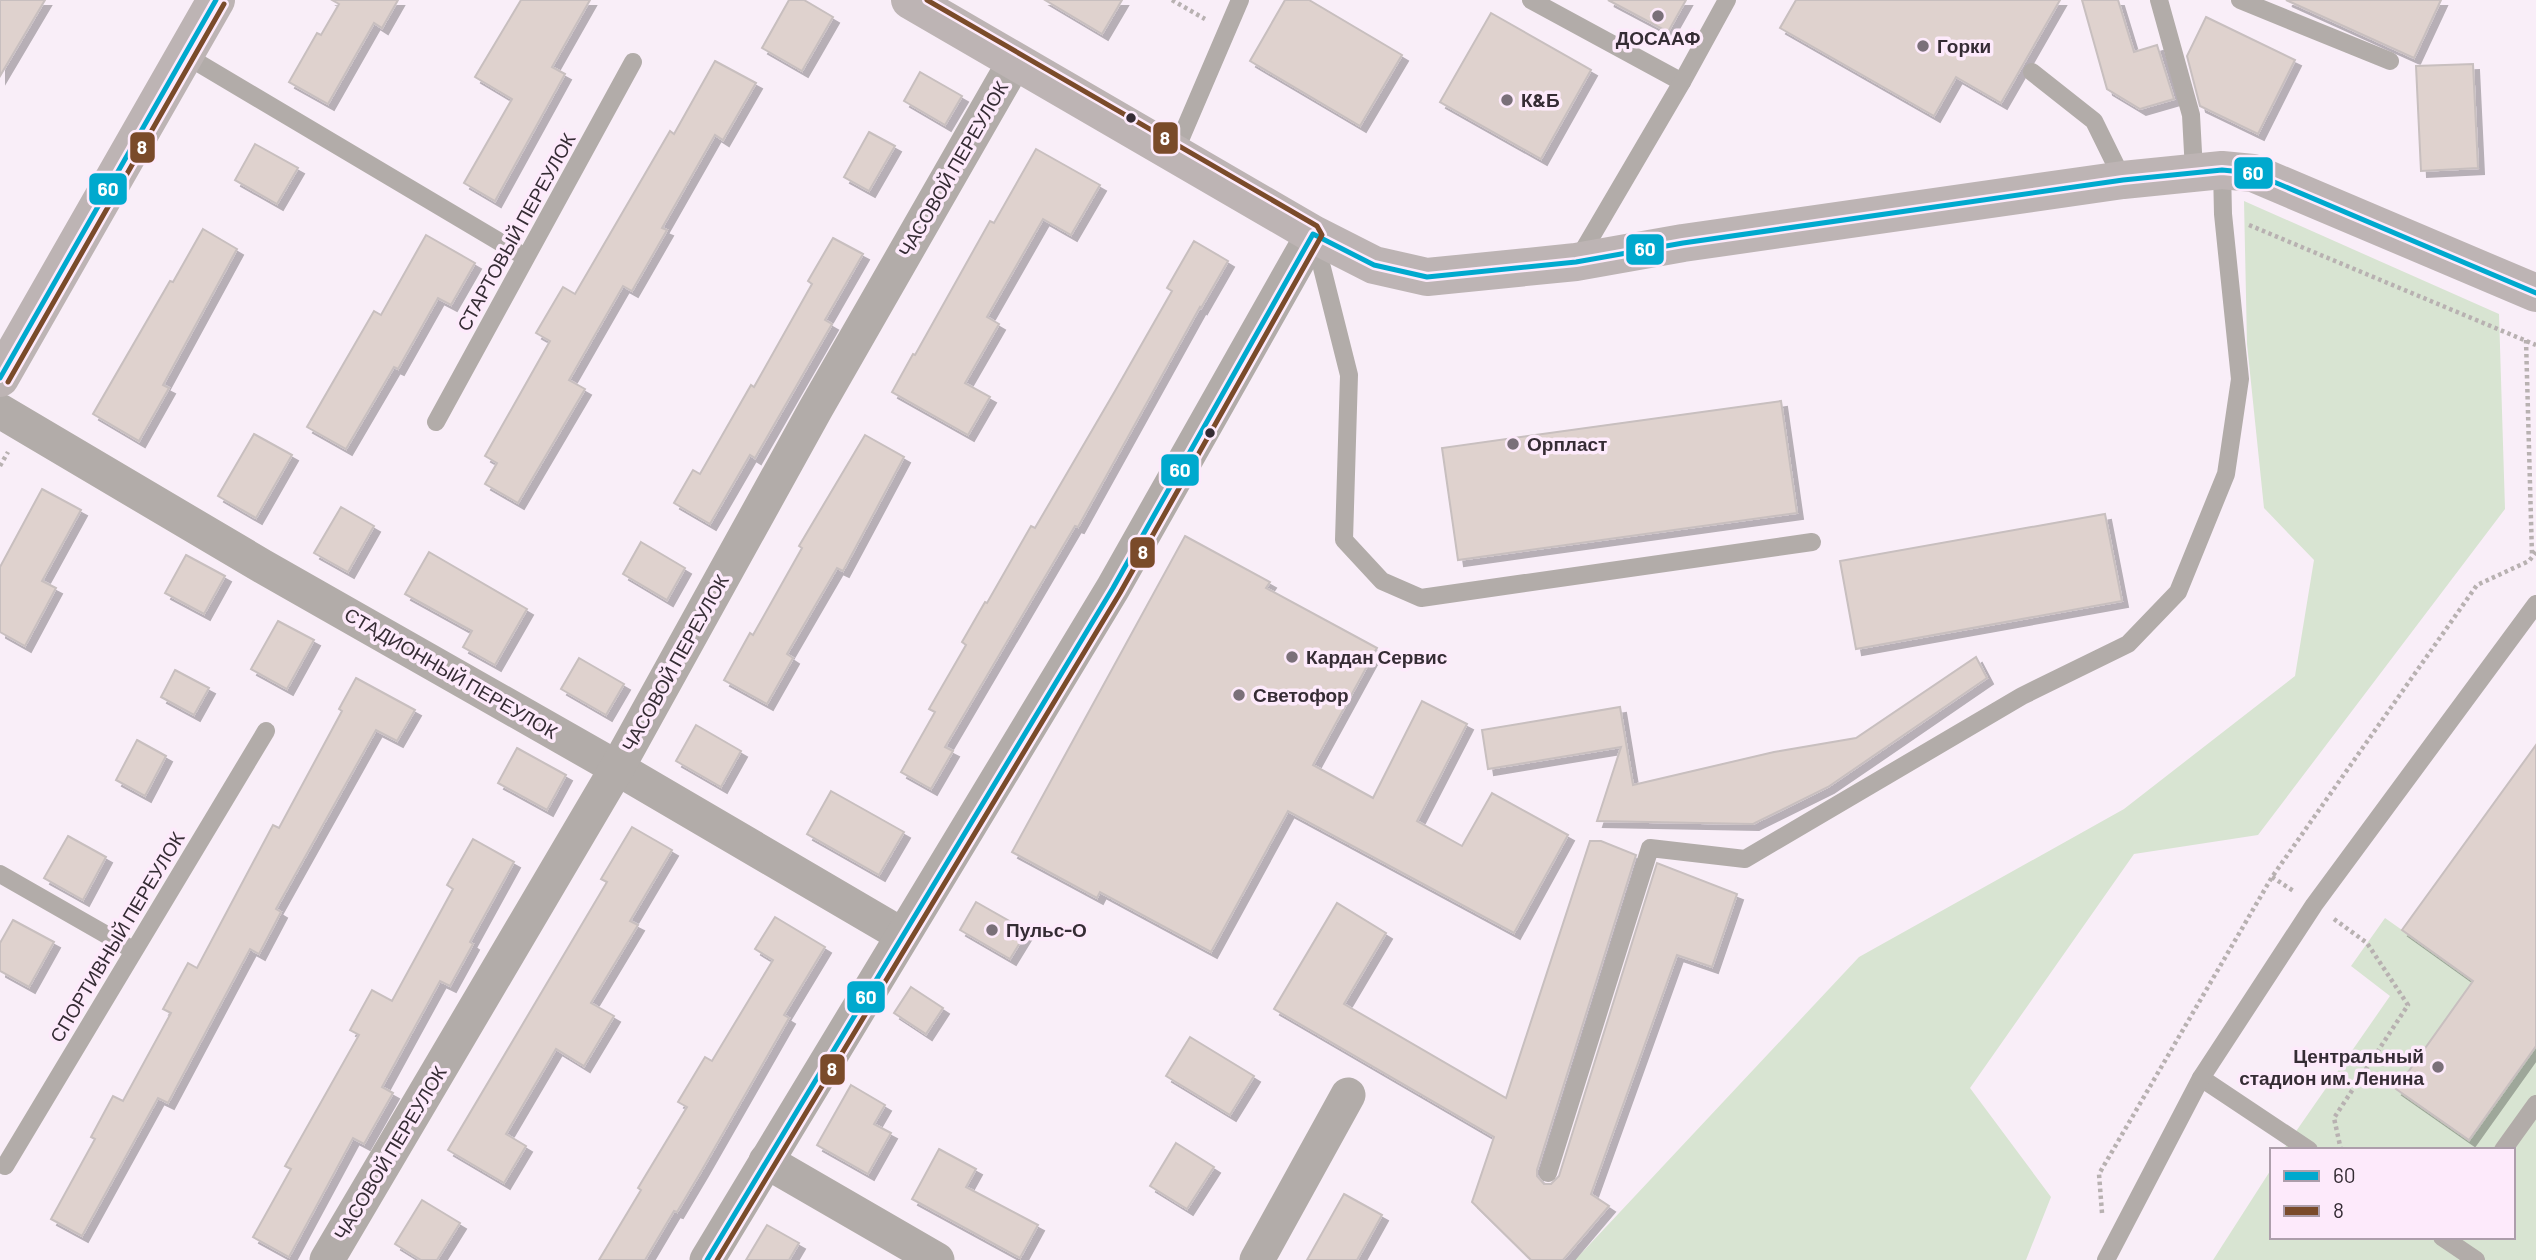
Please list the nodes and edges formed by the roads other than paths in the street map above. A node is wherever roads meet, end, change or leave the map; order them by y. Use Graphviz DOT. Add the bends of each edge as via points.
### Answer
graph roads {
  1 [pos="216,0"];
  2 [pos="910,0"];
  3 [pos="1240,0"];
  4 [pos="1531,0"];
  5 [pos="1727,0"];
  6 [pos="2159,0"];
  7 [pos="2240,0"];
  8 [pos="185,55"];
  9 [pos="1015,61"];
  10 [pos="2390,61"];
  11 [pos="633,62"];
  12 [pos="2032,72"];
  13 [pos="1682,82"];
  14 [pos="1174,154"];
  15 [pos="2208,170"];
  16 [pos="2123,180"];
  17 [pos="1313,234"];
  18 [pos="525,257"];
  19 [pos="1576,262"];
  20 [pos="2536,293"];
  21 [pos="0,378"];
  22 [pos="0,411"];
  23 [pos="436,422"];
  24 [pos="1812,542"];
  25 [pos="2536,604"];
  26 [pos="266,731"];
  27 [pos="617,768"];
  28 [pos="0,874"];
  29 [pos="902,935"];
  30 [pos="133,950"];
  31 [pos="2201,1079"];
  32 [pos="1348,1095"];
  33 [pos="2536,1104"];
  34 [pos="2306,1148"];
  35 [pos="2504,1148"];
  36 [pos="766,1161"];
  37 [pos="5,1166"];
  38 [pos="1548,1173"];
  39 [pos="2445,1239"];
  40 [pos="327,1260"];
  41 [pos="707,1260"];
  42 [pos="937,1260"];
  43 [pos="1257,1260"];
  44 [pos="2106,1260"];
  45 [pos="2476,1260"];
  1 -- 8 [label="street"];
  2 -- 9 [label="street"];
  3 -- 14 [label="lane"];
  4 -- 13 [label="lane"];
  5 -- 13 [label="lane"];
  6 -- 15 [label="lane"];
  7 -- 10 [label="lane"];
  8 -- 18 [label="lane"];
  8 -- 21 [label="street"];
  9 -- 14 [label="street"];
  9 -- 27 [label="street, ЧАСОВОЙ ПЕРЕУЛОК" via="814,410"];
  11 -- 18 [label="lane, СТАРТОВЫЙ ПЕРЕУЛОК"];
  12 -- 16 [label="lane" via="2094,121"];
  13 -- 19 [label="lane"];
  14 -- 17 [label="street"];
  15 -- 16 [label="street"];
  15 -- 20 [label="street" via="2253,173"];
  15 -- 38 [label="lane" via="2223,214 2241,379 2226,474 2178,592 2128,644 2022,696 1745,859 1650,848"];
  16 -- 19 [label="street"];
  17 -- 19 [label="street" via="1374,265 1427,277"];
  17 -- 24 [label="lane" via="1349,375 1344,540 1382,581 1422,598"];
  17 -- 29 [label="street" via="1113,588"];
  18 -- 23 [label="lane, СТАРТОВЫЙ ПЕРЕУЛОК"];
  22 -- 27 [label="street, СТАДИОННЫЙ ПЕРЕУЛОК"];
  25 -- 31 [label="lane" via="2314,905"];
  26 -- 30 [label="lane, СПОРТИВНЫЙ ПЕРЕУЛОК"];
  27 -- 29 [label="street, СТАДИОННЫЙ ПЕРЕУЛОК"];
  27 -- 40 [label="street, ЧАСОВОЙ ПЕРЕУЛОК"];
  28 -- 30 [label="lane"];
  29 -- 36 [label="street"];
  30 -- 37 [label="lane, СПОРТИВНЫЙ ПЕРЕУЛОК"];
  31 -- 34 [label="lane"];
  31 -- 44 [label="lane"];
  32 -- 43 [label="street"];
  33 -- 35 [label="lane"];
  36 -- 41 [label="street"];
  36 -- 42 [label="street"];
  39 -- 45 [label="lane"];
}
